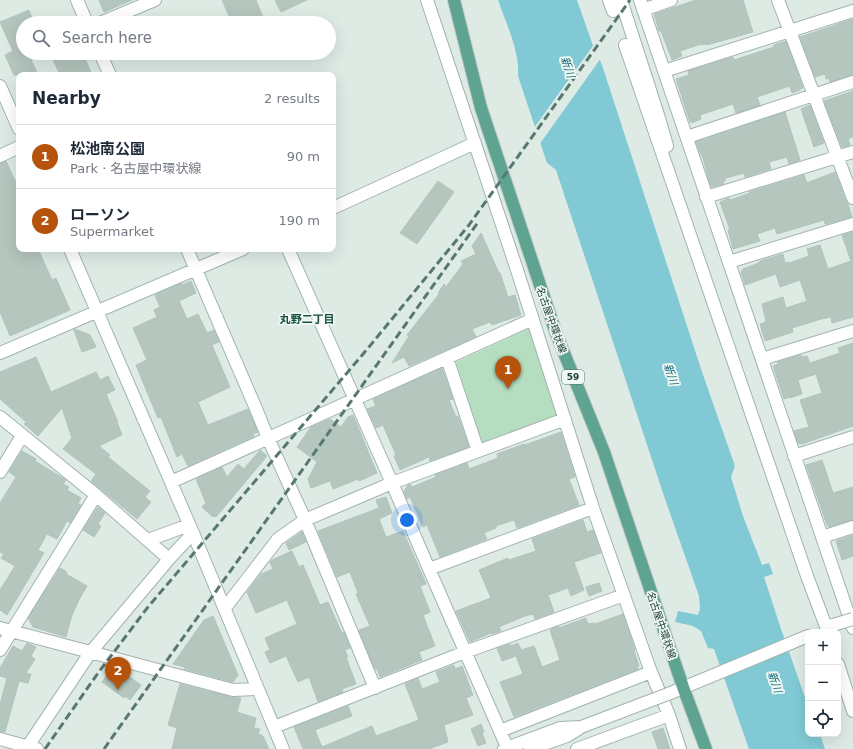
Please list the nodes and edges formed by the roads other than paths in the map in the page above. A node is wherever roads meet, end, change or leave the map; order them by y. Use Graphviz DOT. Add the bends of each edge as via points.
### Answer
graph roads {
  1 [pos="77,0"];
  2 [pos="155,0"];
  3 [pos="428,0"];
  4 [pos="454,0"];
  5 [pos="621,0"];
  6 [pos="671,0"];
  7 [pos="778,0"];
  8 [pos="642,5"];
  9 [pos="853,10"];
  10 [pos="84,16"];
  11 [pos="117,16"];
  12 [pos="790,30"];
  13 [pos="625,45"];
  14 [pos="103,60"];
  15 [pos="664,71"];
  16 [pos="109,72"];
  17 [pos="853,82"];
  18 [pos="0,86"];
  19 [pos="814,94"];
  20 [pos="16,122"];
  21 [pos="687,137"];
  22 [pos="475,143"];
  23 [pos="16,148"];
  24 [pos="853,152"];
  25 [pos="0,156"];
  26 [pos="838,157"];
  27 [pos="706,197"];
  28 [pos="853,198"];
  29 [pos="336,207"];
  30 [pos="853,224"];
  31 [pos="71,252"];
  32 [pos="188,252"];
  33 [pos="236,252"];
  34 [pos="289,252"];
  35 [pos="698,259"];
  36 [pos="729,262"];
  37 [pos="196,270"];
  38 [pos="96,311"];
  39 [pos="533,319"];
  40 [pos="853,331"];
  41 [pos="1,351"];
  42 [pos="447,358"];
  43 [pos="762,359"];
  44 [pos="355,399"];
  45 [pos="0,418"];
  46 [pos="565,419"];
  47 [pos="22,436"];
  48 [pos="853,437"];
  49 [pos="268,438"];
  50 [pos="478,451"];
  51 [pos="794,456"];
  52 [pos="0,472"];
  53 [pos="171,482"];
  54 [pos="392,483"];
  55 [pos="96,494"];
  56 [pos="593,508"];
  57 [pos="305,520"];
  58 [pos="853,527"];
  59 [pos="191,529"];
  60 [pos="822,537"];
  61 [pos="148,540"];
  62 [pos="169,559"];
  63 [pos="429,569"];
  64 [pos="624,595"];
  65 [pos="225,608"];
  66 [pos="853,619"];
  67 [pos="853,628"];
  68 [pos="825,629"];
  69 [pos="6,630"];
  70 [pos="805,637"];
  71 [pos="0,650"];
  72 [pos="465,652"];
  73 [pos="90,653"];
  74 [pos="838,665"];
  75 [pos="651,672"];
  76 [pos="688,685"];
  77 [pos="374,688"];
  78 [pos="257,689"];
  79 [pos="853,711"];
  80 [pos="669,715"];
  81 [pos="274,727"];
  82 [pos="581,727"];
  83 [pos="500,730"];
  84 [pos="0,739"];
  85 [pos="510,747"];
  86 [pos="30,748"];
  87 [pos="283,749"];
  88 [pos="530,749"];
  89 [pos="577,749"];
  90 [pos="680,749"];
  91 [pos="706,749"];
  1 -- 10 [label="street"];
  2 -- 11 [label="street"];
  3 -- 22 [label="street"];
  4 -- 76 [label="main road, 名古屋中環状線 / 59" via="481,108 556,333 604,452"];
  5 -- 35 [label="street" via="659,118"];
  6 -- 8 [label="street"];
  7 -- 12 [label="street"];
  8 -- 15 [label="street"];
  9 -- 12 [label="street"];
  12 -- 15 [label="street"];
  12 -- 19 [label="street"];
  13 -- 35 [label="street"];
  14 -- 16 [label="street"];
  15 -- 21 [label="street"];
  17 -- 19 [label="street"];
  18 -- 20 [label="street"];
  19 -- 21 [label="street"];
  19 -- 26 [label="street"];
  21 -- 27 [label="street"];
  22 -- 29 [label="street"];
  22 -- 39 [label="street"];
  23 -- 25 [label="street"];
  24 -- 26 [label="street"];
  26 -- 27 [label="street"];
  26 -- 28 [label="street"];
  27 -- 36 [label="street"];
  30 -- 36 [label="street"];
  31 -- 38 [label="street"];
  32 -- 37 [label="street"];
  33 -- 37 [label="street"];
  34 -- 44 [label="street"];
  35 -- 68 [label="street"];
  36 -- 43 [label="street"];
  37 -- 38 [label="street"];
  37 -- 49 [label="street"];
  38 -- 41 [label="street"];
  38 -- 53 [label="street"];
  39 -- 42 [label="street"];
  39 -- 46 [label="street"];
  40 -- 43 [label="street"];
  42 -- 44 [label="street"];
  42 -- 50 [label="street"];
  43 -- 51 [label="street"];
  44 -- 49 [label="street"];
  44 -- 54 [label="street"];
  45 -- 47 [label="street"];
  46 -- 50 [label="street"];
  46 -- 56 [label="street"];
  47 -- 52 [label="street"];
  47 -- 55 [label="street"];
  48 -- 51 [label="street"];
  49 -- 53 [label="street"];
  49 -- 57 [label="street"];
  50 -- 54 [label="street"];
  51 -- 60 [label="street"];
  53 -- 59 [label="street"];
  54 -- 57 [label="street"];
  54 -- 63 [label="street"];
  55 -- 61 [label="street"];
  55 -- 69 [label="street"];
  56 -- 63 [label="street"];
  56 -- 64 [label="street"];
  57 -- 65 [label="street" via="278,539"];
  57 -- 77 [label="street"];
  58 -- 60 [label="street"];
  59 -- 61 [label="street"];
  59 -- 62 [label="street"];
  59 -- 65 [label="street"];
  60 -- 67 [label="street"];
  61 -- 62 [label="street"];
  62 -- 73 [label="street"];
  63 -- 72 [label="street"];
  64 -- 72 [label="street"];
  64 -- 75 [label="street"];
  65 -- 78 [label="street"];
  66 -- 68 [label="street, bridge"];
  69 -- 71 [label="street"];
  69 -- 73 [label="street"];
  70 -- 76 [label="street"];
  72 -- 77 [label="street"];
  72 -- 83 [label="street"];
  73 -- 78 [label="street" via="233,690"];
  73 -- 86 [label="street"];
  74 -- 79 [label="street"];
  75 -- 80 [label="street"];
  75 -- 83 [label="street"];
  76 -- 82 [label="street, bridge"];
  76 -- 91 [label="main road, 名古屋中環状線 / 59"];
  77 -- 81 [label="street"];
  78 -- 81 [label="street"];
  80 -- 89 [label="street"];
  80 -- 90 [label="street"];
  81 -- 87 [label="street"];
  82 -- 85 [label="street" via="560,728"];
  82 -- 88 [label="street" via="567,736"];
  83 -- 85 [label="street"];
  84 -- 86 [label="street"];
}
